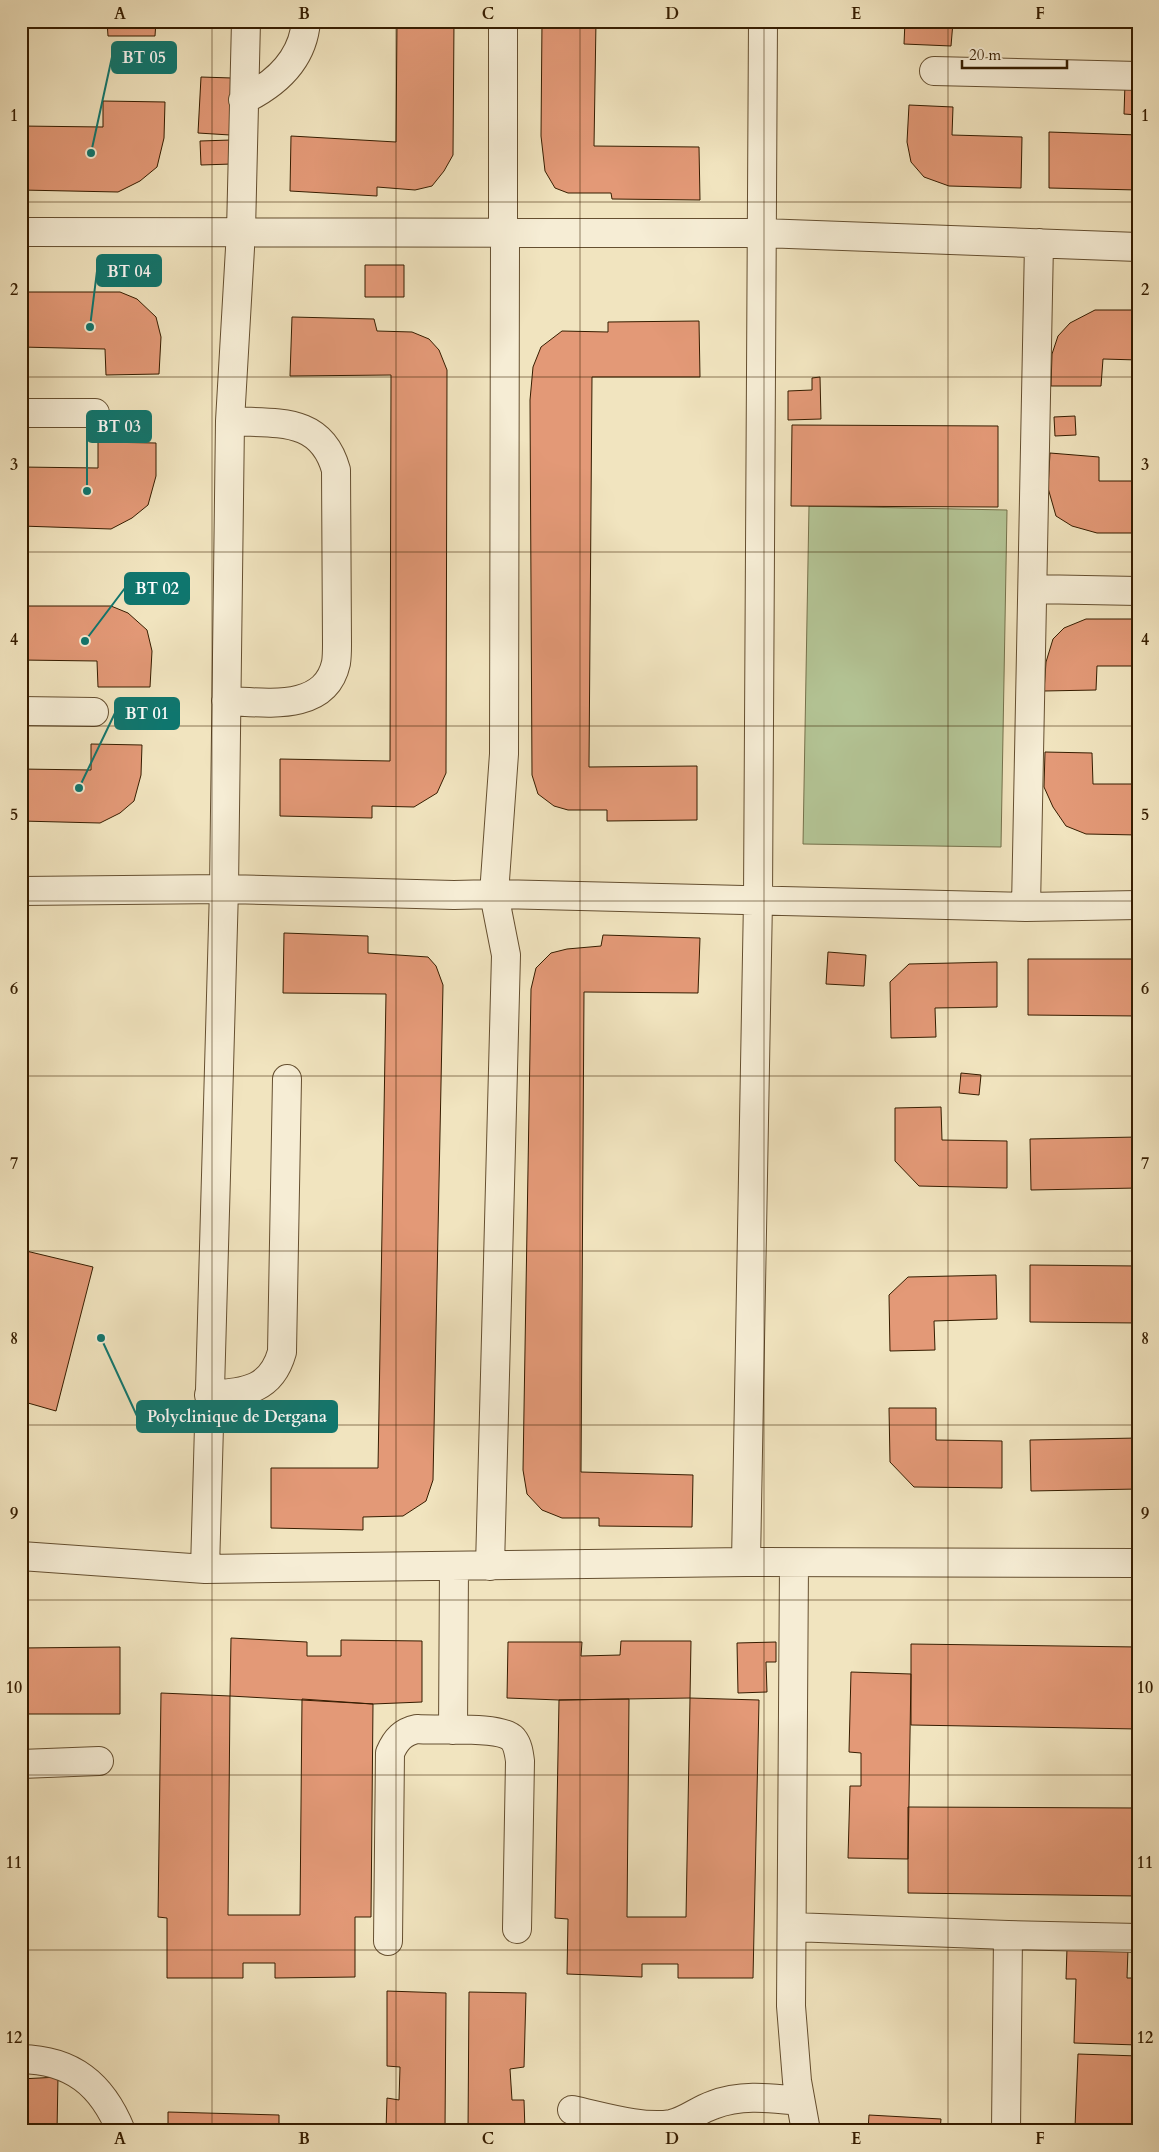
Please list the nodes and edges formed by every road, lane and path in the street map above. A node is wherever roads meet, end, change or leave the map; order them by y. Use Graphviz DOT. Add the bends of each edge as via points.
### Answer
graph roads {
  1 [pos="246,21"];
  2 [pos="306,21"];
  3 [pos="502,21"];
  4 [pos="763,21"];
  5 [pos="934,71"];
  6 [pos="1138,76"];
  7 [pos="243,100"];
  8 [pos="241,231"];
  9 [pos="21,232"];
  10 [pos="503,232"];
  11 [pos="762,233"];
  12 [pos="1038,243"];
  13 [pos="1138,247"];
  14 [pos="21,412"];
  15 [pos="95,413"];
  16 [pos="230,421"];
  17 [pos="1032,589"];
  18 [pos="1138,591"];
  19 [pos="226,701"];
  20 [pos="21,711"];
  21 [pos="94,712"];
  22 [pos="224,888"];
  23 [pos="21,891"];
  24 [pos="494,894"];
  25 [pos="758,900"];
  26 [pos="1138,906"];
  27 [pos="1026,907"];
  28 [pos="287,1079"];
  29 [pos="209,1395"];
  30 [pos="21,1556"];
  31 [pos="746,1562"];
  32 [pos="794,1563"];
  33 [pos="1138,1563"];
  34 [pos="454,1566"];
  35 [pos="490,1566"];
  36 [pos="205,1570"];
  37 [pos="453,1730"];
  38 [pos="98,1761"];
  39 [pos="21,1764"];
  40 [pos="792,1927"];
  41 [pos="517,1929"];
  42 [pos="1008,1935"];
  43 [pos="1138,1938"];
  44 [pos="388,1941"];
  45 [pos="21,2059"];
  46 [pos="800,2101"];
  47 [pos="572,2110"];
  48 [pos="121,2131"];
  49 [pos="806,2131"];
  50 [pos="1006,2131"];
  1 -- 7 [label="street"];
  2 -- 7 [label="street" via="295,58 279,79"];
  3 -- 10 [label="street"];
  4 -- 11 [label="street"];
  5 -- 6 [label="street"];
  7 -- 8 [label="street"];
  8 -- 9 [label="street"];
  8 -- 10 [label="street"];
  8 -- 16 [label="street"];
  10 -- 11 [label="street"];
  10 -- 24 [label="street" via="504,754"];
  11 -- 12 [label="street"];
  11 -- 25 [label="street"];
  12 -- 13 [label="street"];
  12 -- 17 [label="street"];
  14 -- 15 [label="street"];
  16 -- 19 [label="street"];
  16 -- 19 [label="street" via="298,426 324,442 332,455 336,470 337,644 336,664 329,681 315,694 298,702"];
  17 -- 18 [label="street"];
  17 -- 27 [label="street"];
  19 -- 22 [label="street"];
  20 -- 21 [label="street"];
  22 -- 23 [label="street"];
  22 -- 24 [label="street"];
  22 -- 29 [label="street"];
  24 -- 25 [label="street"];
  24 -- 35 [label="street" via="506,955"];
  25 -- 27 [label="street"];
  25 -- 31 [label="street"];
  26 -- 27 [label="street"];
  28 -- 29 [label="street" via="282,1352 271,1376 261,1385 249,1390"];
  29 -- 36 [label="street"];
  30 -- 36 [label="street"];
  31 -- 32 [label="street"];
  31 -- 35 [label="street"];
  32 -- 33 [label="street"];
  32 -- 40 [label="street"];
  34 -- 35 [label="street"];
  34 -- 36 [label="street"];
  34 -- 37 [label="street"];
  37 -- 41 [label="street" via="500,1732 513,1739 517,1746 520,1761"];
  37 -- 44 [label="street" via="408,1731 390,1752"];
  38 -- 39 [label="street"];
  40 -- 42 [label="street"];
  40 -- 46 [label="street" via="791,2006"];
  42 -- 43 [label="street"];
  42 -- 50 [label="street"];
  45 -- 48 [label="street" via="54,2063 84,2078 112,2110"];
  46 -- 47 [label="street" via="748,2097 729,2099 683,2120 659,2125"];
  46 -- 49 [label="street"];
}
